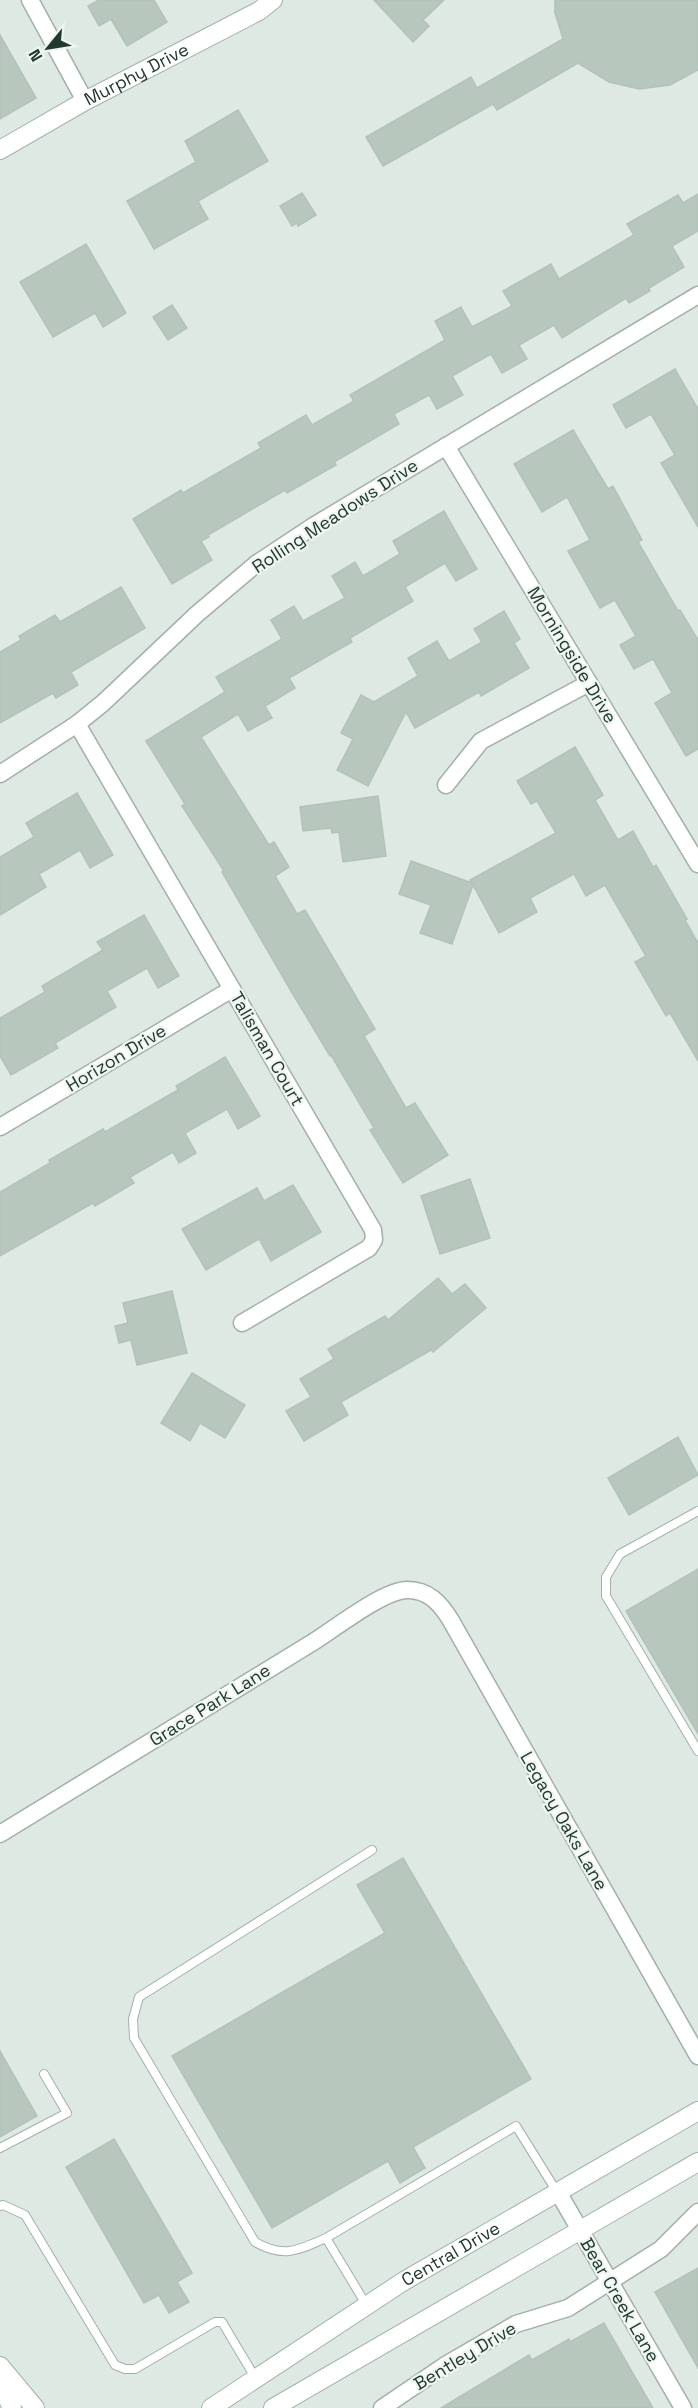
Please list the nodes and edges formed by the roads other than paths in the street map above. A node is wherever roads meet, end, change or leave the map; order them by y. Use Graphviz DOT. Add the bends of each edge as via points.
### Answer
graph roads {
  1 [pos="30,0"];
  2 [pos="273,0"];
  3 [pos="85,100"];
  4 [pos="0,150"];
  5 [pos="696,301"];
  6 [pos="446,446"];
  7 [pos="589,683"];
  8 [pos="77,724"];
  9 [pos="0,774"];
  10 [pos="446,786"];
  11 [pos="698,864"];
  12 [pos="232,989"];
  13 [pos="0,1127"];
  14 [pos="242,1323"];
  15 [pos="698,1511"];
  16 [pos="424,1592"];
  17 [pos="698,1751"];
  18 [pos="0,1834"];
  19 [pos="372,1850"];
  20 [pos="698,2056"];
  21 [pos="44,2074"];
  22 [pos="698,2111"];
  23 [pos="0,2148"];
  24 [pos="698,2162"];
  25 [pos="558,2192"];
  26 [pos="0,2206"];
  27 [pos="698,2212"];
  28 [pos="580,2230"];
  29 [pos="326,2238"];
  30 [pos="609,2281"];
  31 [pos="367,2306"];
  32 [pos="0,2366"];
  33 [pos="256,2379"];
  34 [pos="0,2383"];
  35 [pos="284,2405"];
  36 [pos="12,2408"];
  37 [pos="36,2408"];
  38 [pos="211,2408"];
  39 [pos="382,2408"];
  40 [pos="683,2408"];
  1 -- 3 [label="street"];
  2 -- 3 [label="main road, Murphy Drive" via="259,11"];
  3 -- 4 [label="main road, Murphy Drive"];
  5 -- 6 [label="street, Rolling Meadows Drive"];
  6 -- 7 [label="street, Morningside Drive"];
  6 -- 8 [label="street, Rolling Meadows Drive" via="256,564"];
  7 -- 10 [label="street" via="482,741"];
  7 -- 11 [label="street, Morningside Drive"];
  8 -- 9 [label="street, Rolling Meadows Drive"];
  8 -- 12 [label="street, Talisman Court"];
  12 -- 13 [label="street, Horizon Drive"];
  12 -- 14 [label="street, Talisman Court" via="373,1230 374,1240 369,1248"];
  15 -- 17 [label="lane" via="620,1554 606,1577 606,1596"];
  16 -- 18 [label="street, Grace Park Lane" via="406,1589 385,1595"];
  16 -- 20 [label="street, Legacy Oaks Lane" via="440,1604 450,1619"];
  19 -- 29 [label="lane" via="139,1997 133,2019 134,2038 255,2241 270,2251 294,2252"];
  21 -- 23 [label="lane" via="67,2113"];
  22 -- 25 [label="main road, Central Drive"];
  24 -- 28 [label="main road"];
  25 -- 28 [label="street, Bear Creek Lane"];
  25 -- 29 [label="lane" via="516,2126"];
  25 -- 31 [label="main road, Central Drive"];
  26 -- 33 [label="lane" via="26,2215 115,2365 135,2369 215,2322 222,2322"];
  27 -- 30 [label="street, Bentley Drive" via="661,2249"];
  28 -- 30 [label="street, Bear Creek Lane"];
  28 -- 35 [label="main road"];
  29 -- 31 [label="lane"];
  30 -- 39 [label="street, Bentley Drive" via="568,2308 516,2324"];
  30 -- 40 [label="street, Bear Creek Lane"];
  31 -- 33 [label="main road, Central Drive"];
  32 -- 37 [label="main road"];
  33 -- 38 [label="main road, Central Drive"];
  34 -- 36 [label="main road"];
}
